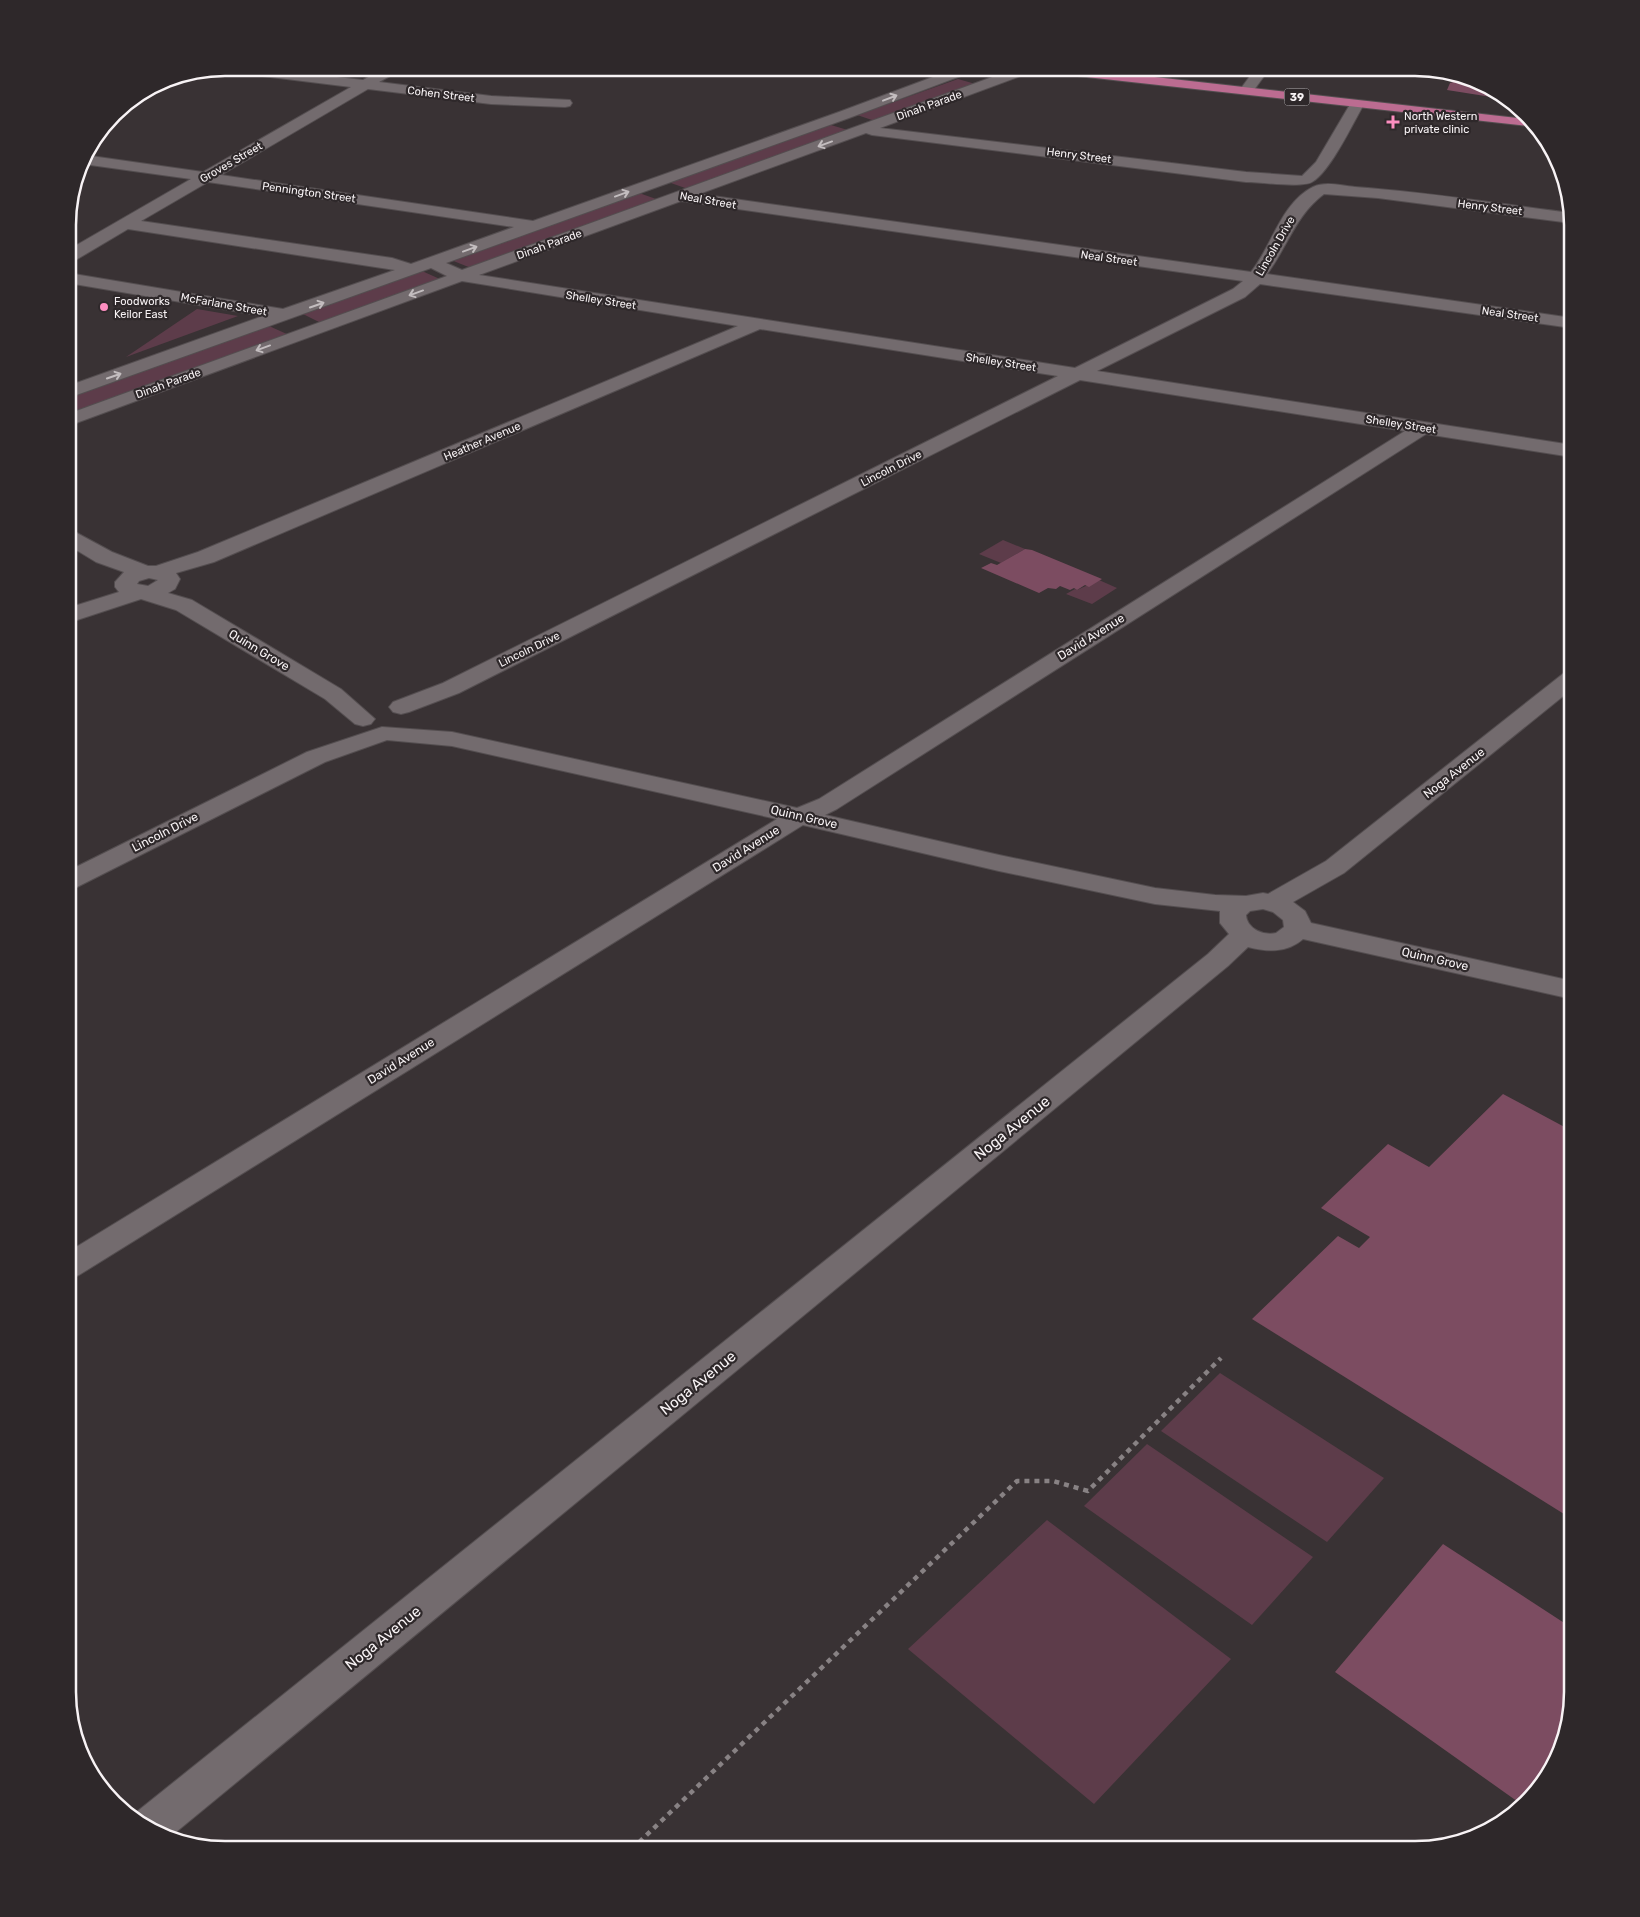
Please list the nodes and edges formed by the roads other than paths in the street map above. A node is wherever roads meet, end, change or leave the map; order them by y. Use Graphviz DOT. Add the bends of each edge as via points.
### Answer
graph roads {
  1 [pos="300,77"];
  2 [pos="378,77"];
  3 [pos="945,77"];
  4 [pos="1005,77"];
  5 [pos="1121,77"];
  6 [pos="1256,77"];
  7 [pos="364,85"];
  8 [pos="1246,91"];
  9 [pos="565,103"];
  10 [pos="1357,104"];
  11 [pos="837,118"];
  12 [pos="1523,123"];
  13 [pos="870,127"];
  14 [pos="91,160"];
  15 [pos="206,177"];
  16 [pos="648,185"];
  17 [pos="1311,185"];
  18 [pos="680,196"];
  19 [pos="1563,217"];
  20 [pos="125,224"];
  21 [pos="536,225"];
  22 [pos="77,252"];
  23 [pos="433,263"];
  24 [pos="412,270"];
  25 [pos="461,276"];
  26 [pos="1257,278"];
  27 [pos="77,279"];
  28 [pos="287,315"];
  29 [pos="1564,322"];
  30 [pos="758,324"];
  31 [pos="307,332"];
  32 [pos="1080,374"];
  33 [pos="77,389"];
  34 [pos="77,417"];
  35 [pos="1422,428"];
  36 [pos="1564,450"];
  37 [pos="77,541"];
  38 [pos="147,582"];
  39 [pos="76,612"];
  40 [pos="1564,684"];
  41 [pos="333,694"];
  42 [pos="402,713"];
  43 [pos="375,728"];
  44 [pos="452,739"];
  45 [pos="798,817"];
  46 [pos="1335,867"];
  47 [pos="77,877"];
  48 [pos="1272,903"];
  49 [pos="1241,921"];
  50 [pos="1297,923"];
  51 [pos="1564,988"];
  52 [pos="76,1262"];
  53 [pos="155,1823"];
  1 -- 7 [label="street, Cohen Street"];
  2 -- 7 [label="street, Groves Street"];
  11 -- 3 [label="street, Dinah Parade, one-way"];
  4 -- 13 [label="street, Dinah Parade"];
  5 -- 8 [label="main road, 39"];
  6 -- 8 [label="street"];
  7 -- 9 [label="street, Cohen Street" via="491,100"];
  7 -- 15 [label="street, Groves Street"];
  8 -- 10 [label="main road, 39"];
  10 -- 12 [label="main road, 39"];
  10 -- 17 [label="street"];
  11 -- 13 [label="street, Henry Street"];
  11 -- 16 [label="street, Dinah Parade"];
  13 -- 17 [label="street, Henry Street"];
  13 -- 18 [label="street, Dinah Parade, one-way"];
  14 -- 15 [label="street, Pennington Street"];
  15 -- 20 [label="street, Groves Street"];
  15 -- 21 [label="street, Pennington Street"];
  16 -- 18 [label="street, Neal Street"];
  21 -- 16 [label="street, Dinah Parade, one-way"];
  17 -- 19 [label="street, Henry Street"];
  17 -- 26 [label="street, Lincoln Drive"];
  18 -- 25 [label="street, Dinah Parade"];
  18 -- 26 [label="street, Neal Street"];
  20 -- 22 [label="street, Groves Street"];
  20 -- 24 [label="street" via="392,263"];
  23 -- 21 [label="street, Dinah Parade, one-way"];
  23 -- 24 [label="street, Dinah Parade"];
  23 -- 25 [label="street, Shelley Street"];
  28 -- 24 [label="street, Dinah Parade, one-way"];
  25 -- 30 [label="street, Shelley Street"];
  25 -- 31 [label="street, Dinah Parade, one-way"];
  26 -- 29 [label="street, Neal Street"];
  26 -- 32 [label="street, Lincoln Drive" via="1239,293"];
  27 -- 28 [label="street, McFarlane Street"];
  28 -- 31 [label="street, McFarlane Street" via="308,321"];
  33 -- 28 [label="street, Dinah Parade, one-way"];
  30 -- 32 [label="street, Shelley Street"];
  30 -- 38 [label="street, Heather Avenue"];
  31 -- 34 [label="street, Dinah Parade, one-way"];
  32 -- 35 [label="street, Shelley Street"];
  32 -- 42 [label="street, Lincoln Drive"];
  35 -- 36 [label="street, Shelley Street"];
  35 -- 45 [label="street, David Avenue" via="828,804"];
  37 -- 38 [label="street, Quinn Grove"];
  38 -- 39 [label="street, Heather Avenue"];
  38 -- 41 [label="street, Quinn Grove"];
  40 -- 46 [label="street, Noga Avenue"];
  41 -- 42 [label="street, Quinn Grove"];
  41 -- 43 [label="street, Quinn Grove"];
  42 -- 43 [label="street" via="406,728"];
  42 -- 43 [label="street" via="370,712"];
  42 -- 44 [label="street, Quinn Grove"];
  43 -- 44 [label="street, Quinn Grove"];
  43 -- 47 [label="street, Lincoln Drive"];
  44 -- 45 [label="street, Quinn Grove"];
  45 -- 49 [label="street, Quinn Grove" via="1155,896"];
  45 -- 52 [label="street, David Avenue"];
  46 -- 48 [label="street, Noga Avenue"];
  46 -- 50 [label="street, Noga Avenue"];
  48 -- 49 [label="street" via="1263,901"];
  48 -- 50 [label="street" via="1282,906"];
  49 -- 50 [label="street" via="1254,940 1277,942 1294,935"];
  49 -- 53 [label="street, Noga Avenue" via="1218,960"];
  50 -- 51 [label="street, Quinn Grove"];
}
